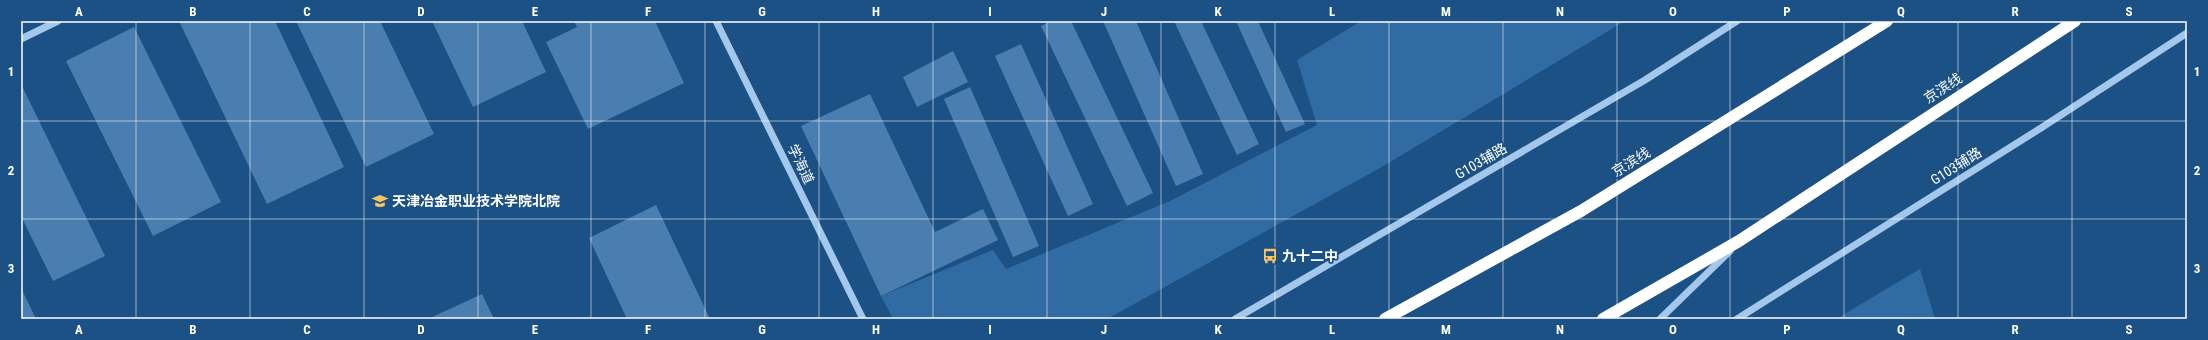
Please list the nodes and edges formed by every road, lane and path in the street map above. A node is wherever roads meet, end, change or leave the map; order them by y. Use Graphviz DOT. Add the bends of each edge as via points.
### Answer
graph roads {
  1 [pos="58,21"];
  2 [pos="716,21"];
  3 [pos="1737,21"];
  4 [pos="1887,21"];
  5 [pos="2075,21"];
  6 [pos="2187,33"];
  7 [pos="21,39"];
  8 [pos="1739,242"];
  9 [pos="863,319"];
  10 [pos="1234,319"];
  11 [pos="1385,319"];
  12 [pos="1603,319"];
  13 [pos="1660,319"];
  14 [pos="1737,319"];
  1 -- 7 [label="street"];
  2 -- 9 [label="street, 学海道"];
  3 -- 10 [label="street, G103辅路" via="1645,80"];
  4 -- 11 [label="highway, 京滨线" via="1581,211"];
  5 -- 8 [label="highway, 京滨线"];
  6 -- 14 [label="street, G103辅路"];
  8 -- 12 [label="highway, 京滨线"];
  8 -- 13 [label="street"];
}
